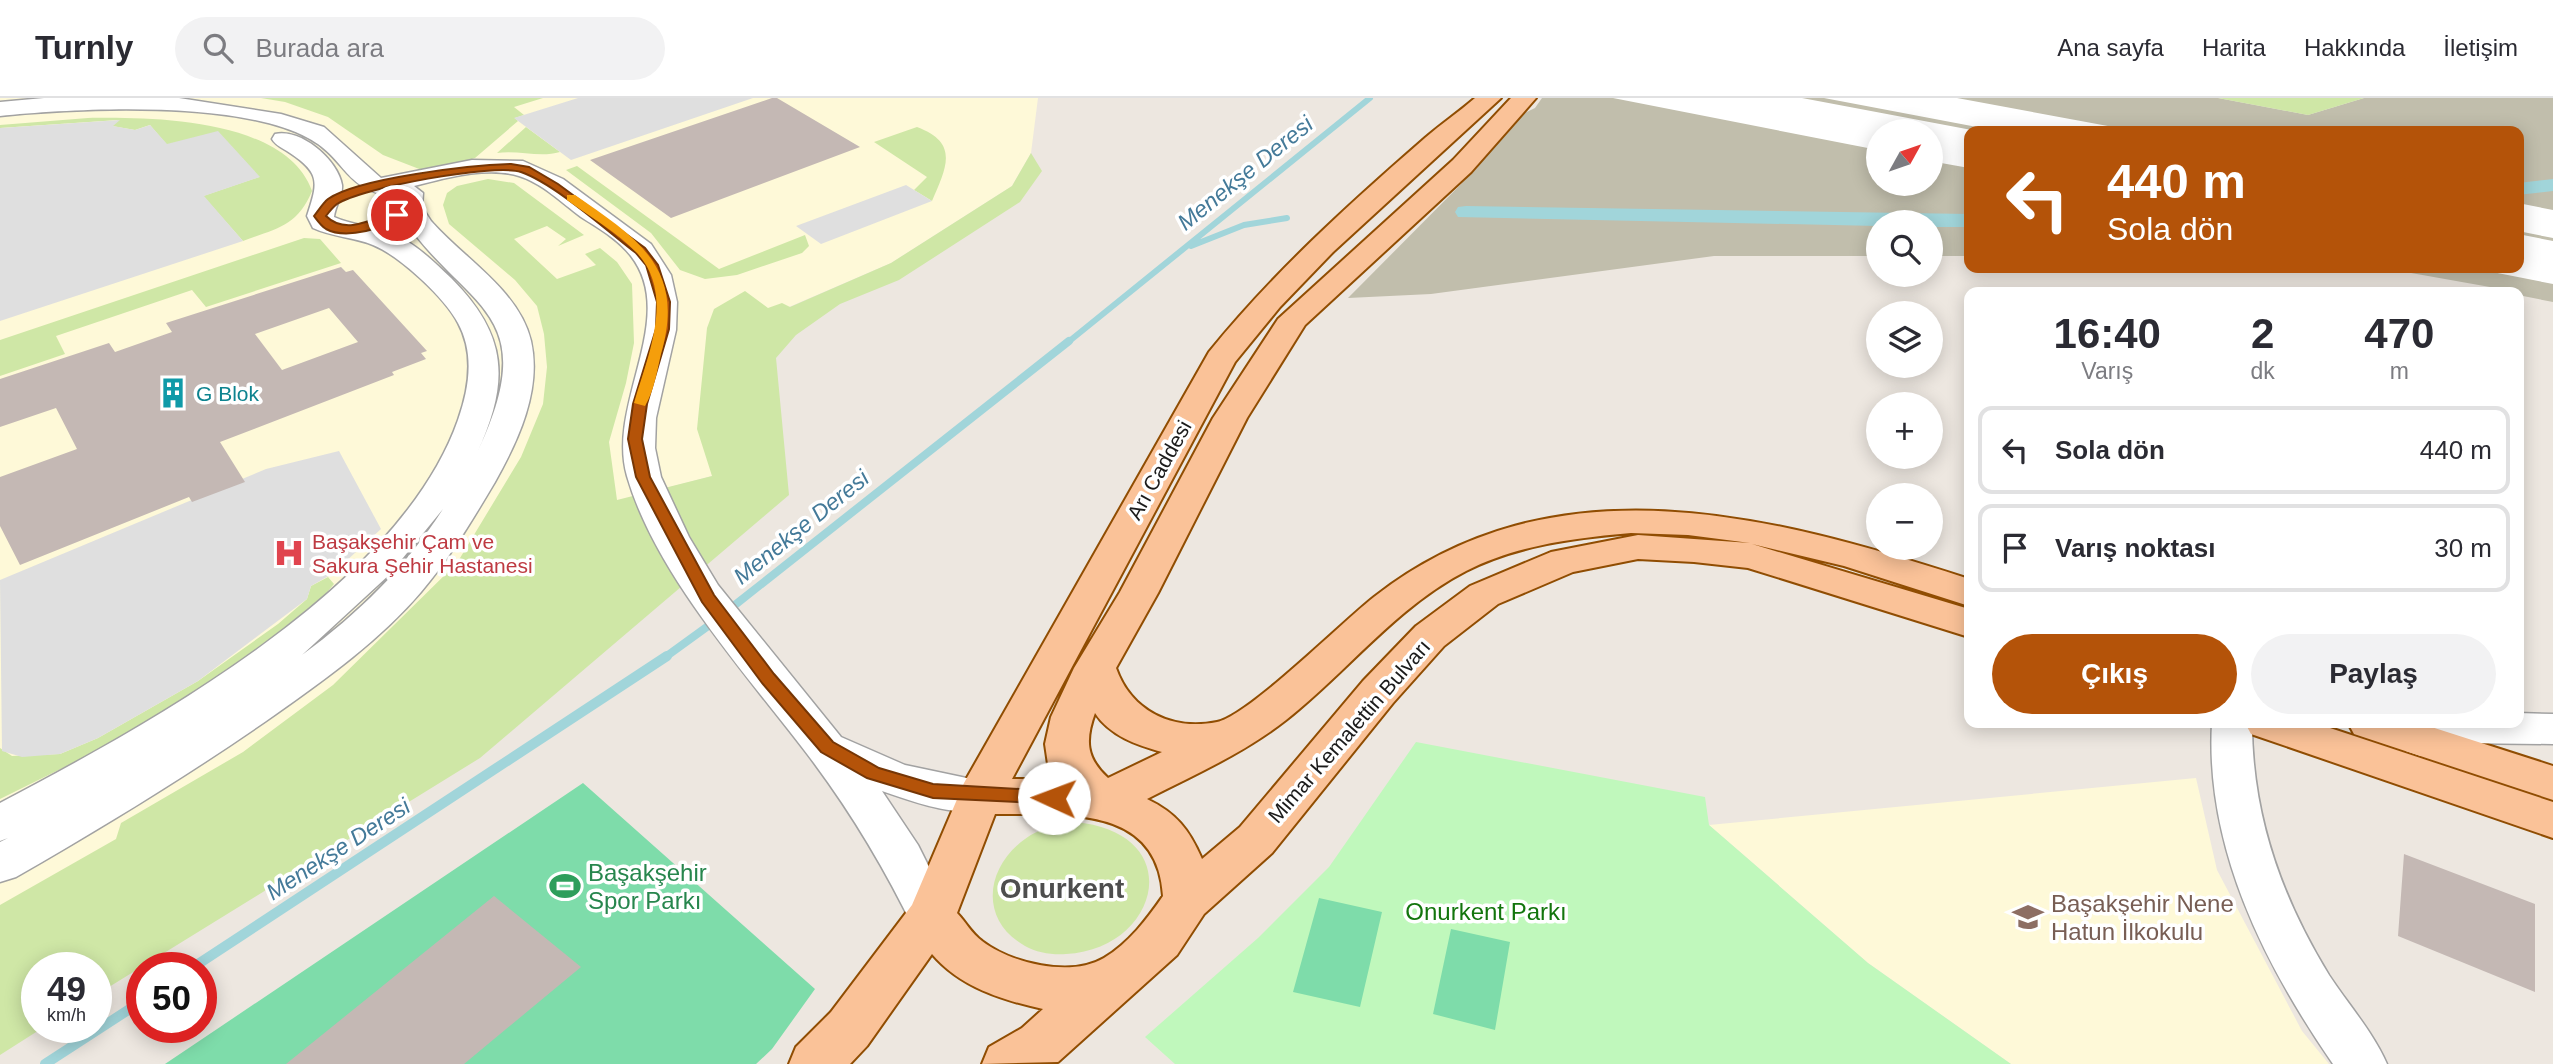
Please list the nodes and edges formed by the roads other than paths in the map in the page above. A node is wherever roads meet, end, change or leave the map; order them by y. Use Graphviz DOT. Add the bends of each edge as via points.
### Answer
graph roads {
  1 [pos="1489,98"];
  2 [pos="1524,98"];
  3 [pos="0,109"];
  4 [pos="0,119"];
  5 [pos="497,167"];
  6 [pos="377,187"];
  7 [pos="408,207"];
  8 [pos="332,220"];
  9 [pos="1964,591"];
  10 [pos="1964,621"];
  11 [pos="1095,668"];
  12 [pos="2231,728"];
  13 [pos="2281,728"];
  14 [pos="2384,728"];
  15 [pos="2553,729"];
  16 [pos="1225,737"];
  17 [pos="2421,740"];
  18 [pos="827,747"];
  19 [pos="2553,783"];
  20 [pos="980,796"];
  21 [pos="1103,800"];
  22 [pos="2553,820"];
  23 [pos="0,822"];
  24 [pos="0,864"];
  25 [pos="1187,900"];
  26 [pos="932,917"];
  27 [pos="1121,975"];
  28 [pos="815,1064"];
  29 [pos="1008,1064"];
  30 [pos="2362,1064"];
  1 -- 20 [label="main road, Arı Caddesi" via="1305,260 1260,307 1220,359"];
  2 -- 11 [label="main road, Arı Caddesi" via="1462,166 1293,319 1230,418"];
  3 -- 6 [label="street" via="122,100 244,109 288,120 317,134"];
  4 -- 8 [label="street" via="143,110 202,115 254,127 295,145 318,164 328,182"];
  5 -- 6 [label="street"];
  5 -- 7 [label="street" via="452,179"];
  5 -- 18 [label="street" via="525,170 554,187 617,230 652,265 663,316 635,439 643,477 708,598"];
  6 -- 7 [label="street" via="410,193"];
  6 -- 8 [label="street" via="345,195"];
  7 -- 8 [label="street" via="372,225"];
  7 -- 24 [label="street" via="426,235 497,304 512,324 516,344 514,403 501,438 463,506 400,592 327,658 153,776"];
  8 -- 23 [label="street" via="407,251 472,321 485,359 483,389 462,451 415,523 318,623 183,723"];
  9 -- 16 [label="main road" via="1857,557 1732,526 1650,519 1539,532 1439,569 1375,616 1267,713"];
  10 -- 25 [label="main road, Mimar Kemalettin Bulvarı" via="1751,556 1638,547 1564,561 1484,595 1430,636 1256,840"];
  11 -- 16 [label="main road" via="1100,691 1116,712 1142,729 1195,741"];
  11 -- 21 [label="main road, Arı Caddesi" via="1072,716 1067,744 1070,771"];
  12 -- 30 [label="street" via="2228,754 2238,816 2276,928 2326,1016"];
  13 -- 22 [label="main road"];
  14 -- 17 [label="main road"];
  15 -- 17 [label="street" via="2453,728"];
  16 -- 21 [label="main road"];
  17 -- 19 [label="main road"];
  18 -- 20 [label="street" via="873,773 933,791"];
  18 -- 26 [label="street" via="897,849"];
  20 -- 21 [label="main road"];
  20 -- 26 [label="main road, Arı Caddesi"];
  21 -- 25 [label="main road" via="1138,813 1166,835 1183,865"];
  25 -- 27 [label="main road" via="1160,940"];
  26 -- 27 [label="main road" via="964,956 1012,979 1048,988 1080,989"];
  26 -- 28 [label="main road" via="849,1029"];
  27 -- 29 [label="main road" via="1040,1045"];
}
